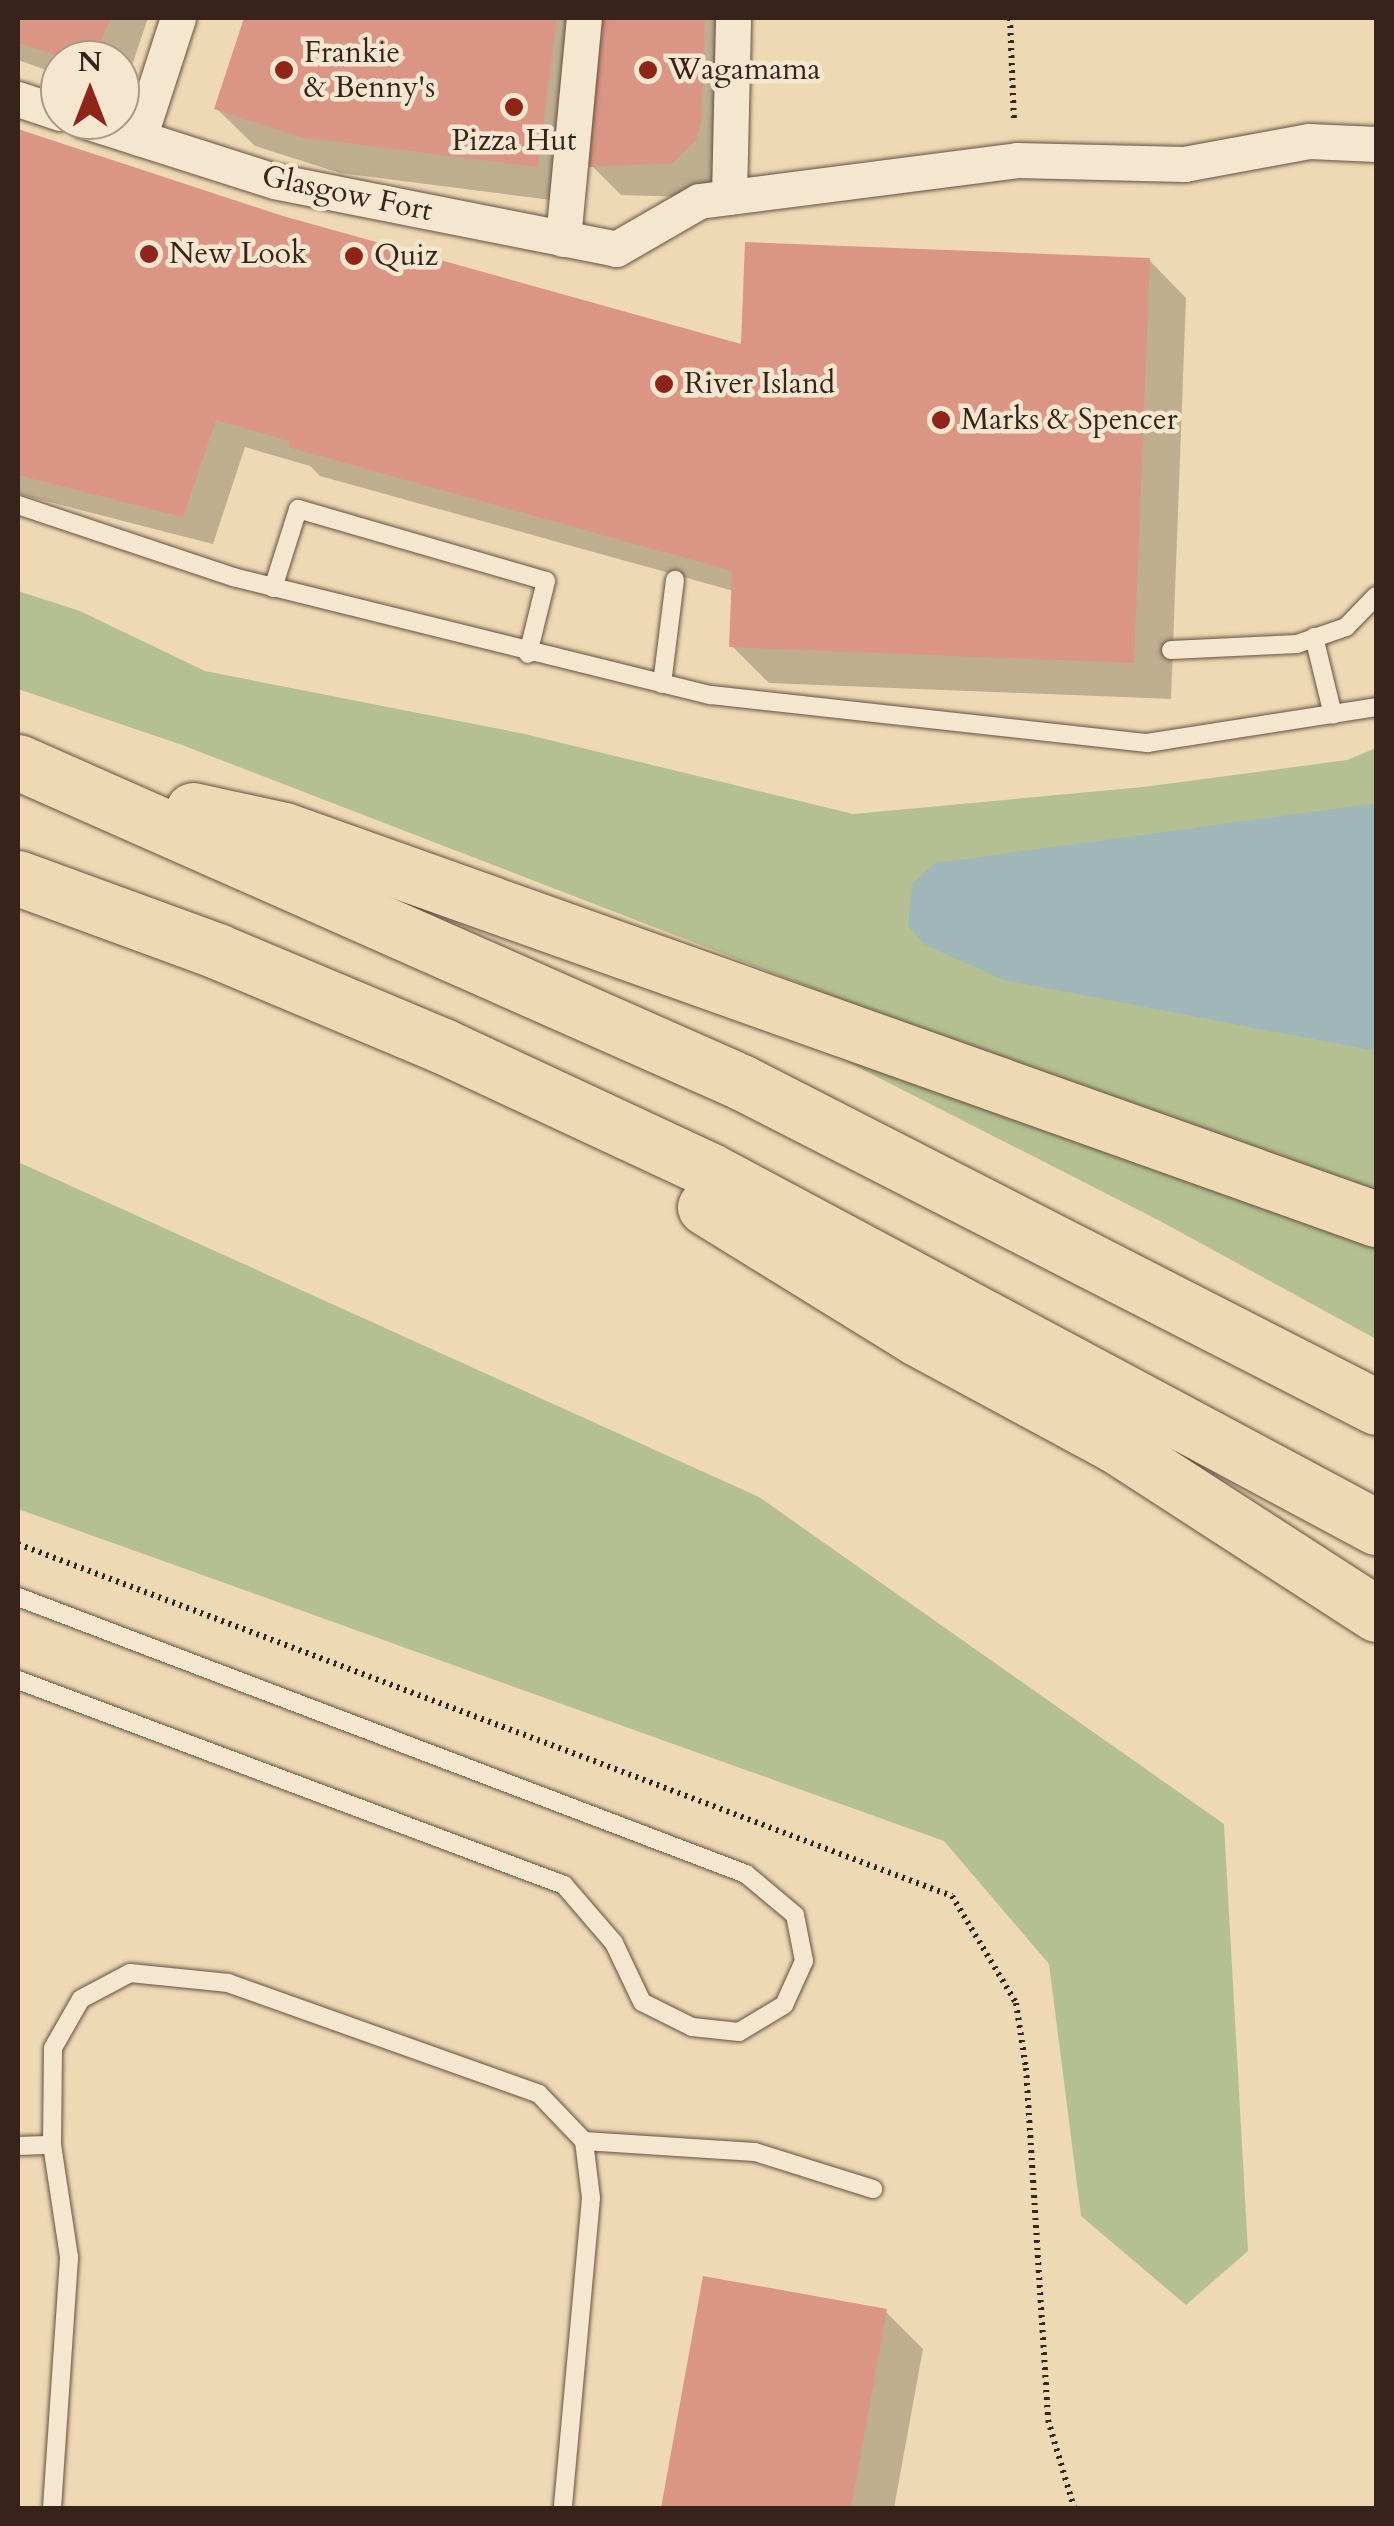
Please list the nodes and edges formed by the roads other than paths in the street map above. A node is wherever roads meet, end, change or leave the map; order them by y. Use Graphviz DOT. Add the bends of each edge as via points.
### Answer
graph roads {
  1 [pos="178,18"];
  2 [pos="584,18"];
  3 [pos="733,18"];
  4 [pos="140,132"];
  5 [pos="140,139"];
  6 [pos="1376,144"];
  7 [pos="729,197"];
  8 [pos="563,239"];
  9 [pos="18,505"];
  10 [pos="676,580"];
  11 [pos="274,588"];
  12 [pos="1376,596"];
  13 [pos="1314,637"];
  14 [pos="1172,650"];
  15 [pos="528,654"];
  16 [pos="662,684"];
  17 [pos="1376,707"];
  18 [pos="1334,715"];
  19 [pos="18,762"];
  20 [pos="78,784"];
  21 [pos="18,878"];
  22 [pos="443,1046"];
  23 [pos="1376,1219"];
  24 [pos="1376,1407"];
  25 [pos="1376,1528"];
  26 [pos="18,1597"];
  27 [pos="1376,1614"];
  28 [pos="18,1680"];
  29 [pos="584,2141"];
  30 [pos="52,2144"];
  31 [pos="18,2146"];
  32 [pos="873,2189"];
  33 [pos="52,2508"];
  34 [pos="563,2508"];
  1 -- 4 [label="street"];
  2 -- 8 [label="street"];
  3 -- 7 [label="street"];
  5 -- 8 [label="street, Glasgow Fort" via="274,181"];
  6 -- 7 [label="street" via="1309,141 1184,164 1017,160"];
  7 -- 8 [label="street, Glasgow Fort" via="699,200 616,250"];
  9 -- 11 [label="lane"];
  10 -- 16 [label="lane"];
  11 -- 15 [label="lane"];
  11 -- 15 [label="lane" via="298,509 546,581"];
  12 -- 13 [label="lane" via="1346,626"];
  13 -- 14 [label="lane"];
  13 -- 18 [label="lane"];
  15 -- 16 [label="lane"];
  16 -- 18 [label="lane" via="1147,743"];
  17 -- 18 [label="lane"];
  19 -- 20 [label="highway"];
  20 -- 23 [label="highway" via="284,830"];
  20 -- 24 [label="highway" via="741,1082"];
  21 -- 22 [label="highway" via="217,951"];
  22 -- 25 [label="highway" via="708,1170"];
  22 -- 27 [label="highway" via="917,1338 1115,1445"];
  26 -- 28 [label="lane" via="746,1874 794,1915 804,1961 784,2005 739,2032 692,2028 642,2002 614,1943 564,1884"];
  29 -- 30 [label="lane" via="539,2094 228,1983 130,1973 81,1999 53,2048"];
  29 -- 32 [label="lane" via="755,2152"];
  29 -- 34 [label="lane" via="590,2198"];
  30 -- 31 [label="lane"];
  30 -- 33 [label="lane" via="69,2258"];
}
